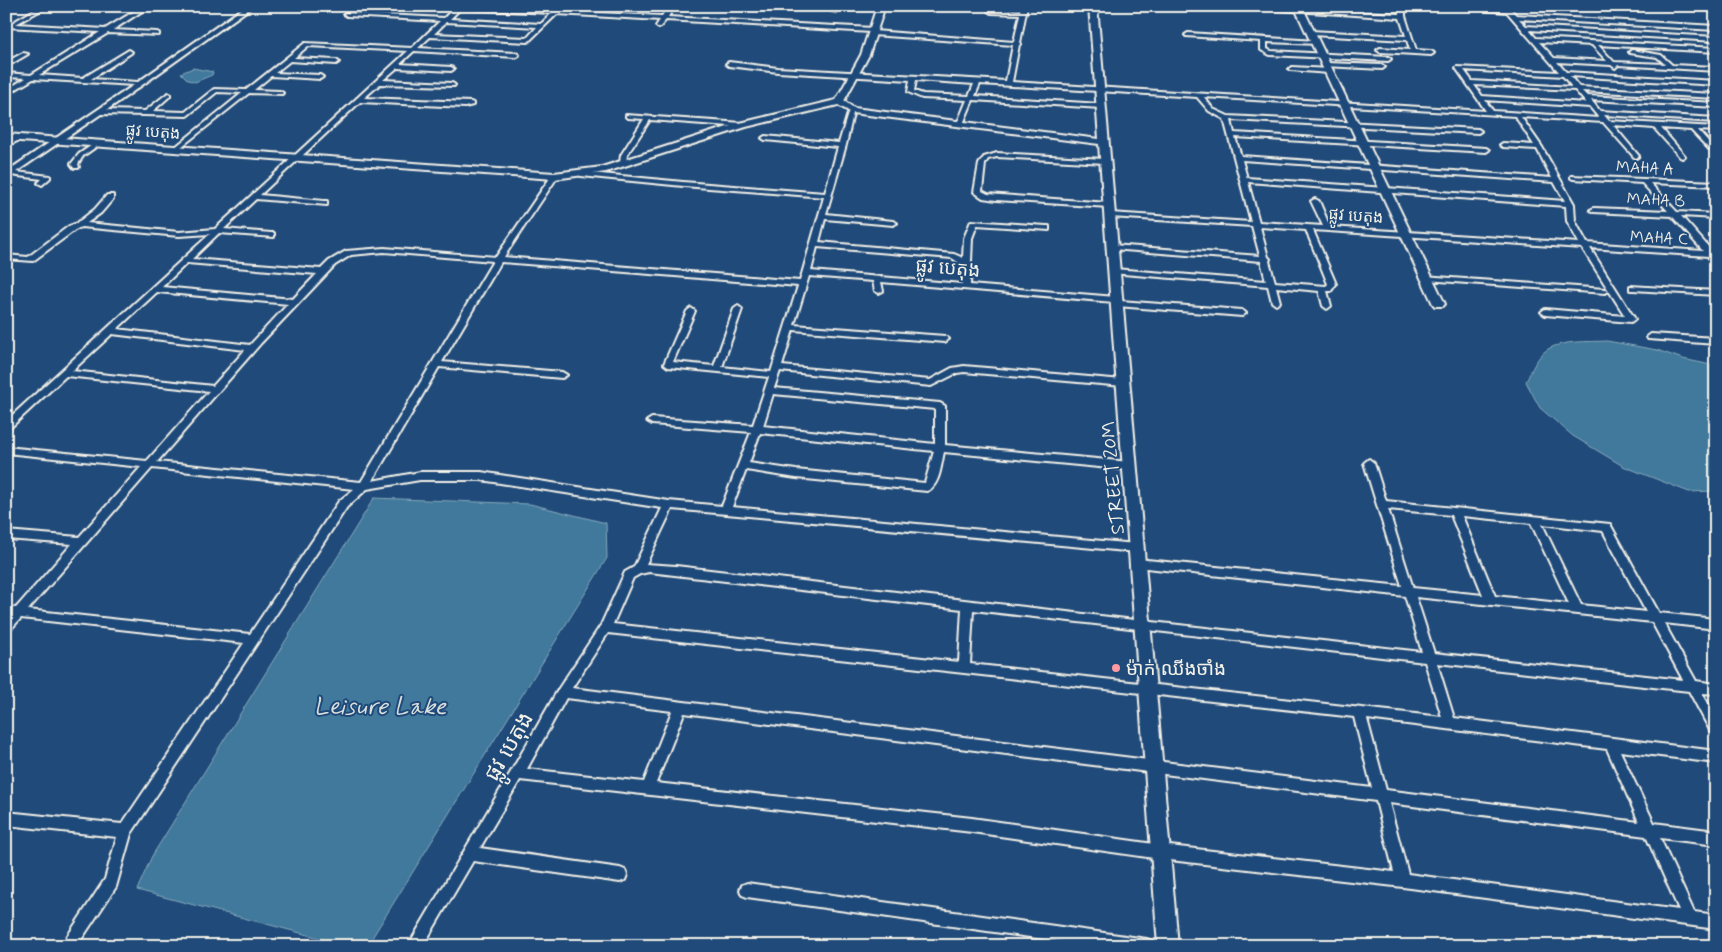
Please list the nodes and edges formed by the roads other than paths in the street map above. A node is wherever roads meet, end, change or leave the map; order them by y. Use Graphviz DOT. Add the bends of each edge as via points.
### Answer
graph roads {
  1 [pos="45,6"];
  2 [pos="148,6"];
  3 [pos="250,6"];
  4 [pos="440,6"];
  5 [pos="561,6"];
  6 [pos="672,6"];
  7 [pos="881,6"];
  8 [pos="1093,6"];
  9 [pos="1222,6"];
  10 [pos="1230,6"];
  11 [pos="1402,6"];
  12 [pos="1436,6"];
  13 [pos="1650,6"];
  14 [pos="459,7"];
  15 [pos="1507,8"];
  16 [pos="1300,9"];
  17 [pos="1716,9"];
  18 [pos="1024,10"];
  19 [pos="991,11"];
  20 [pos="556,12"];
  21 [pos="347,14"];
  22 [pos="1402,16"];
  23 [pos="1514,17"];
  24 [pos="665,18"];
  25 [pos="444,21"];
  26 [pos="8,26"];
  27 [pos="542,26"];
  28 [pos="659,26"];
  29 [pos="1525,28"];
  30 [pos="1716,28"];
  31 [pos="107,31"];
  32 [pos="873,31"];
  33 [pos="1311,33"];
  34 [pos="157,34"];
  35 [pos="429,35"];
  36 [pos="1188,35"];
  37 [pos="1408,38"];
  38 [pos="1716,39"];
  39 [pos="1264,40"];
  40 [pos="1536,40"];
  41 [pos="1316,43"];
  42 [pos="1593,43"];
  43 [pos="1018,44"];
  44 [pos="1542,47"];
  45 [pos="413,50"];
  46 [pos="1380,50"];
  47 [pos="1599,50"];
  48 [pos="1716,50"];
  49 [pos="129,52"];
  50 [pos="1414,52"];
  51 [pos="1431,53"];
  52 [pos="25,54"];
  53 [pos="516,56"];
  54 [pos="1388,59"];
  55 [pos="287,60"];
  56 [pos="1553,60"];
  57 [pos="336,62"];
  58 [pos="729,64"];
  59 [pos="1325,64"];
  60 [pos="1613,64"];
  61 [pos="6,66"];
  62 [pos="396,66"];
  63 [pos="1382,67"];
  64 [pos="1671,67"];
  65 [pos="450,69"];
  66 [pos="1292,69"];
  67 [pos="1716,70"];
  68 [pos="269,74"];
  69 [pos="855,74"];
  70 [pos="1565,74"];
  71 [pos="6,75"];
  72 [pos="32,77"];
  73 [pos="320,77"];
  74 [pos="913,78"];
  75 [pos="1627,78"];
  76 [pos="85,80"];
  77 [pos="379,82"];
  78 [pos="978,82"];
  79 [pos="1009,83"];
  80 [pos="1469,83"];
  81 [pos="1716,83"];
  82 [pos="140,84"];
  83 [pos="452,86"];
  84 [pos="1577,89"];
  85 [pos="1099,90"];
  86 [pos="248,91"];
  87 [pos="1642,92"];
  88 [pos="6,93"];
  89 [pos="280,94"];
  90 [pos="168,95"];
  91 [pos="1200,96"];
  92 [pos="1716,96"];
  93 [pos="971,98"];
  94 [pos="1480,98"];
  95 [pos="1585,98"];
  96 [pos="359,100"];
  97 [pos="1650,101"];
  98 [pos="839,102"];
  99 [pos="471,104"];
  100 [pos="1344,104"];
  101 [pos="1591,105"];
  102 [pos="1716,105"];
  103 [pos="1101,106"];
  104 [pos="852,110"];
  105 [pos="100,112"];
  106 [pos="147,113"];
  107 [pos="1491,113"];
  108 [pos="1598,113"];
  109 [pos="1517,115"];
  110 [pos="628,116"];
  111 [pos="649,117"];
  112 [pos="1664,117"];
  113 [pos="1227,118"];
  114 [pos="1716,120"];
  115 [pos="1606,121"];
  116 [pos="960,124"];
  117 [pos="1353,124"];
  118 [pos="743,125"];
  119 [pos="1656,126"];
  120 [pos="1693,128"];
  121 [pos="1716,129"];
  122 [pos="1478,131"];
  123 [pos="1231,135"];
  124 [pos="6,137"];
  125 [pos="19,138"];
  126 [pos="766,138"];
  127 [pos="58,141"];
  128 [pos="1104,142"];
  129 [pos="1362,143"];
  130 [pos="97,144"];
  131 [pos="6,145"];
  132 [pos="843,145"];
  133 [pos="1503,145"];
  134 [pos="1540,147"];
  135 [pos="1712,148"];
  136 [pos="176,149"];
  137 [pos="1486,150"];
  138 [pos="1636,156"];
  139 [pos="1682,156"];
  140 [pos="297,158"];
  141 [pos="1237,158"];
  142 [pos="1105,161"];
  143 [pos="623,163"];
  144 [pos="76,167"];
  145 [pos="1373,167"];
  146 [pos="8,174"];
  147 [pos="581,174"];
  148 [pos="554,176"];
  149 [pos="1573,177"];
  150 [pos="1243,180"];
  151 [pos="1557,180"];
  152 [pos="1644,180"];
  153 [pos="42,183"];
  154 [pos="1716,184"];
  155 [pos="1383,190"];
  156 [pos="828,195"];
  157 [pos="110,197"];
  158 [pos="255,197"];
  159 [pos="1315,201"];
  160 [pos="324,203"];
  161 [pos="1570,204"];
  162 [pos="1109,210"];
  163 [pos="1594,210"];
  164 [pos="1674,214"];
  165 [pos="822,216"];
  166 [pos="1716,216"];
  167 [pos="893,223"];
  168 [pos="80,225"];
  169 [pos="1256,225"];
  170 [pos="1046,228"];
  171 [pos="1309,229"];
  172 [pos="1328,230"];
  173 [pos="218,231"];
  174 [pos="271,234"];
  175 [pos="1405,235"];
  176 [pos="814,244"];
  177 [pos="1112,247"];
  178 [pos="1587,247"];
  179 [pos="1600,248"];
  180 [pos="1714,256"];
  181 [pos="6,257"];
  182 [pos="1266,259"];
  183 [pos="498,260"];
  184 [pos="186,261"];
  185 [pos="967,267"];
  186 [pos="1114,271"];
  187 [pos="322,272"];
  188 [pos="806,273"];
  189 [pos="1426,278"];
  190 [pos="876,279"];
  191 [pos="908,282"];
  192 [pos="1271,283"];
  193 [pos="803,284"];
  194 [pos="966,288"];
  195 [pos="1322,288"];
  196 [pos="1633,288"];
  197 [pos="155,290"];
  198 [pos="879,291"];
  199 [pos="907,291"];
  200 [pos="1605,291"];
  201 [pos="1716,292"];
  202 [pos="294,302"];
  203 [pos="1116,302"];
  204 [pos="1276,302"];
  205 [pos="1439,304"];
  206 [pos="1326,306"];
  207 [pos="738,309"];
  208 [pos="691,311"];
  209 [pos="1242,312"];
  210 [pos="1545,312"];
  211 [pos="789,327"];
  212 [pos="110,331"];
  213 [pos="1651,337"];
  214 [pos="945,339"];
  215 [pos="1716,341"];
  216 [pos="252,348"];
  217 [pos="436,364"];
  218 [pos="717,369"];
  219 [pos="775,372"];
  220 [pos="65,373"];
  221 [pos="562,375"];
  222 [pos="1123,383"];
  223 [pos="216,389"];
  224 [pos="769,391"];
  225 [pos="652,421"];
  226 [pos="6,428"];
  227 [pos="758,429"];
  228 [pos="940,448"];
  229 [pos="6,450"];
  230 [pos="1369,464"];
  231 [pos="148,465"];
  232 [pos="744,466"];
  233 [pos="1130,466"];
  234 [pos="364,486"];
  235 [pos="1382,504"];
  236 [pos="669,505"];
  237 [pos="726,511"];
  238 [pos="1455,512"];
  239 [pos="1534,520"];
  240 [pos="6,535"];
  241 [pos="81,541"];
  242 [pos="1136,548"];
  243 [pos="1138,563"];
  244 [pos="638,570"];
  245 [pos="1409,592"];
  246 [pos="1491,600"];
  247 [pos="968,605"];
  248 [pos="1577,609"];
  249 [pos="11,613"];
  250 [pos="1655,618"];
  251 [pos="1716,624"];
  252 [pos="1143,626"];
  253 [pos="6,627"];
  254 [pos="605,628"];
  255 [pos="253,639"];
  256 [pos="1430,657"];
  257 [pos="964,669"];
  258 [pos="1692,687"];
  259 [pos="1148,689"];
  260 [pos="1716,689"];
  261 [pos="563,692"];
  262 [pos="680,707"];
  263 [pos="1359,712"];
  264 [pos="1450,724"];
  265 [pos="1716,730"];
  266 [pos="1610,744"];
  267 [pos="1716,757"];
  268 [pos="1154,767"];
  269 [pos="518,774"];
  270 [pos="648,788"];
  271 [pos="1382,795"];
  272 [pos="6,818"];
  273 [pos="1650,830"];
  274 [pos="125,831"];
  275 [pos="1716,838"];
  276 [pos="1161,852"];
  277 [pos="471,854"];
  278 [pos="620,875"];
  279 [pos="1403,880"];
  280 [pos="747,890"];
  281 [pos="1690,919"];
  282 [pos="1716,922"];
  283 [pos="68,946"];
  284 [pos="415,946"];
  285 [pos="1147,946"];
  286 [pos="1168,946"];
  1 -- 26 [label="street"];
  2 -- 31 [label="street"];
  3 -- 82 [label="street"];
  4 -- 14 [label="street"];
  5 -- 20 [label="street"];
  6 -- 24 [label="street"];
  7 -- 32 [label="street"];
  8 -- 85 [label="street, STREET 20M"];
  9 -- 10 [label="street"];
  10 -- 16 [label="street"];
  11 -- 22 [label="street"];
  12 -- 15 [label="street"];
  13 -- 17 [label="street"];
  14 -- 20 [label="street"];
  14 -- 25 [label="street"];
  15 -- 23 [label="street"];
  16 -- 22 [label="street"];
  16 -- 33 [label="street"];
  18 -- 19 [label="street"];
  18 -- 43 [label="street"];
  20 -- 24 [label="street"];
  20 -- 27 [label="street"];
  21 -- 25 [label="street"];
  22 -- 37 [label="street"];
  23 -- 29 [label="street"];
  23 -- 30 [label="street"];
  24 -- 28 [label="street"];
  24 -- 32 [label="street"];
  25 -- 27 [label="street"];
  25 -- 35 [label="street"];
  26 -- 31 [label="street"];
  27 -- 35 [label="street" via="528,40"];
  29 -- 38 [label="street"];
  29 -- 40 [label="street"];
  31 -- 34 [label="street"];
  31 -- 72 [label="street"];
  32 -- 43 [label="street"];
  32 -- 69 [label="street"];
  33 -- 37 [label="street"];
  33 -- 41 [label="street"];
  35 -- 45 [label="street"];
  36 -- 39 [label="street"];
  37 -- 50 [label="street"];
  39 -- 41 [label="street"];
  39 -- 59 [label="street" via="1264,49 1270,53"];
  40 -- 42 [label="street"];
  40 -- 44 [label="street"];
  41 -- 59 [label="street"];
  42 -- 47 [label="street"];
  42 -- 48 [label="street"];
  43 -- 79 [label="street"];
  44 -- 47 [label="street"];
  44 -- 56 [label="street"];
  45 -- 53 [label="street"];
  45 -- 55 [label="street" via="307,44"];
  45 -- 62 [label="street"];
  46 -- 50 [label="street"];
  47 -- 60 [label="street"];
  47 -- 64 [label="street" via="1656,55"];
  49 -- 76 [label="street"];
  50 -- 51 [label="street"];
  52 -- 61 [label="street"];
  54 -- 59 [label="street"];
  55 -- 57 [label="street"];
  55 -- 68 [label="street"];
  56 -- 60 [label="street"];
  56 -- 70 [label="street"];
  58 -- 69 [label="street"];
  59 -- 63 [label="street"];
  59 -- 66 [label="street"];
  59 -- 100 [label="street"];
  60 -- 64 [label="street"];
  60 -- 75 [label="street"];
  62 -- 65 [label="street"];
  62 -- 77 [label="street"];
  64 -- 67 [label="street"];
  68 -- 73 [label="street"];
  68 -- 86 [label="street"];
  69 -- 74 [label="street"];
  69 -- 98 [label="street"];
  70 -- 75 [label="street"];
  70 -- 80 [label="street" via="1459,68"];
  70 -- 84 [label="street"];
  71 -- 72 [label="street"];
  72 -- 76 [label="street"];
  72 -- 88 [label="street"];
  74 -- 78 [label="street"];
  74 -- 93 [label="street" via="911,92 916,95"];
  75 -- 81 [label="street"];
  75 -- 87 [label="street"];
  76 -- 82 [label="street"];
  77 -- 83 [label="street"];
  77 -- 96 [label="street"];
  78 -- 79 [label="street"];
  78 -- 93 [label="street"];
  79 -- 85 [label="street"];
  80 -- 84 [label="street"];
  80 -- 94 [label="street"];
  82 -- 105 [label="street"];
  84 -- 87 [label="street"];
  84 -- 95 [label="street"];
  85 -- 91 [label="street"];
  85 -- 103 [label="street, STREET 20M"];
  86 -- 89 [label="street"];
  86 -- 106 [label="street" via="216,90 187,114"];
  86 -- 136 [label="street"];
  87 -- 92 [label="street"];
  87 -- 97 [label="street"];
  90 -- 106 [label="street"];
  91 -- 100 [label="street"];
  91 -- 113 [label="street" via="1212,111"];
  93 -- 103 [label="street"];
  93 -- 116 [label="street"];
  94 -- 101 [label="street"];
  94 -- 107 [label="street"];
  95 -- 97 [label="street"];
  95 -- 101 [label="street"];
  96 -- 99 [label="street"];
  96 -- 140 [label="street"];
  97 -- 102 [label="street"];
  97 -- 112 [label="street"];
  98 -- 104 [label="street"];
  98 -- 118 [label="street, ផ្លូវ បេតុង"];
  100 -- 107 [label="street"];
  100 -- 117 [label="street"];
  101 -- 108 [label="street"];
  103 -- 128 [label="street, STREET 20M"];
  104 -- 116 [label="street"];
  104 -- 132 [label="street"];
  105 -- 106 [label="street"];
  105 -- 127 [label="street"];
  107 -- 109 [label="street"];
  108 -- 112 [label="street"];
  108 -- 115 [label="street"];
  109 -- 115 [label="street"];
  109 -- 134 [label="street"];
  110 -- 111 [label="street"];
  111 -- 118 [label="street"];
  111 -- 143 [label="street" via="624,155"];
  112 -- 114 [label="street"];
  113 -- 117 [label="street"];
  113 -- 123 [label="street"];
  115 -- 119 [label="street"];
  115 -- 138 [label="street"];
  116 -- 128 [label="street"];
  117 -- 122 [label="street"];
  117 -- 129 [label="street"];
  118 -- 143 [label="street, ផ្លូវ បេតុង"];
  119 -- 120 [label="street"];
  119 -- 139 [label="street"];
  120 -- 121 [label="street"];
  120 -- 135 [label="street"];
  123 -- 129 [label="street"];
  123 -- 141 [label="street"];
  124 -- 125 [label="street, ផ្លូវ បេតុង"];
  125 -- 127 [label="street, ផ្លូវ បេតុង"];
  125 -- 131 [label="street"];
  126 -- 132 [label="street"];
  127 -- 130 [label="street, ផ្លូវ បេតុង"];
  127 -- 146 [label="street"];
  128 -- 142 [label="street, STREET 20M"];
  129 -- 137 [label="street"];
  129 -- 145 [label="street"];
  130 -- 136 [label="street, ផ្លូវ បេតុង"];
  130 -- 144 [label="street" via="81,155 74,164"];
  132 -- 156 [label="street"];
  133 -- 134 [label="street"];
  134 -- 151 [label="street"];
  136 -- 140 [label="street, ផ្លូវ បេតុង"];
  140 -- 148 [label="street, ផ្លូវ បេតុង"];
  140 -- 158 [label="street"];
  141 -- 145 [label="street"];
  141 -- 150 [label="street"];
  142 -- 162 [label="street, STREET 20M"];
  142 -- 162 [label="street, ផ្លូវ បេតុង" via="997,155 986,158 982,164 978,192 996,198"];
  143 -- 147 [label="street, ផ្លូវ បេតុង"];
  145 -- 151 [label="street"];
  145 -- 155 [label="street"];
  146 -- 153 [label="street" via="48,177"];
  147 -- 148 [label="street, ផ្លូវ បេតុង"];
  147 -- 156 [label="street"];
  148 -- 183 [label="street"];
  149 -- 152 [label="street, MAHA A"];
  150 -- 155 [label="street"];
  150 -- 169 [label="street"];
  151 -- 161 [label="street"];
  152 -- 154 [label="street, MAHA A"];
  152 -- 164 [label="street"];
  155 -- 161 [label="street"];
  155 -- 175 [label="street"];
  156 -- 165 [label="street"];
  157 -- 168 [label="street"];
  158 -- 160 [label="street"];
  158 -- 173 [label="street"];
  159 -- 172 [label="street"];
  161 -- 178 [label="street" via="1571,221"];
  162 -- 169 [label="street, ផ្លូវ បេតុង"];
  162 -- 177 [label="street, STREET 20M"];
  163 -- 164 [label="street, MAHA B"];
  164 -- 166 [label="street, MAHA B"];
  164 -- 180 [label="street"];
  165 -- 167 [label="street"];
  165 -- 176 [label="street"];
  168 -- 173 [label="street" via="179,234"];
  168 -- 181 [label="street" via="30,260"];
  169 -- 171 [label="street, ផ្លូវ បេតុង"];
  169 -- 182 [label="street"];
  170 -- 185 [label="street" via="974,223 968,238"];
  171 -- 172 [label="street, ផ្លូវ បេតុង"];
  171 -- 195 [label="street" via="1332,284 1328,289"];
  172 -- 175 [label="street, ផ្លូវ បេតុង"];
  173 -- 174 [label="street"];
  173 -- 184 [label="street"];
  175 -- 178 [label="street, ផ្លូវ បេតុង"];
  175 -- 189 [label="street"];
  176 -- 185 [label="street" via="936,253 963,260"];
  176 -- 188 [label="street"];
  177 -- 182 [label="street"];
  177 -- 186 [label="street, STREET 20M"];
  178 -- 179 [label="street, ផ្លូវ បេតុង"];
  178 -- 210 [label="street" via="1631,319"];
  179 -- 180 [label="street, MAHA C"];
  182 -- 192 [label="street"];
  183 -- 187 [label="street" via="377,250 349,253"];
  183 -- 193 [label="street"];
  183 -- 217 [label="street"];
  184 -- 187 [label="street"];
  184 -- 197 [label="street"];
  185 -- 194 [label="street"];
  186 -- 192 [label="street"];
  186 -- 203 [label="street, STREET 20M"];
  187 -- 202 [label="street"];
  188 -- 190 [label="street, ផ្លូវ បេតុង"];
  188 -- 193 [label="street"];
  189 -- 200 [label="street"];
  189 -- 205 [label="street"];
  190 -- 191 [label="street, ផ្លូវ បេតុង"];
  190 -- 198 [label="street"];
  191 -- 194 [label="street, ផ្លូវ បេតុង"];
  191 -- 199 [label="street"];
  192 -- 195 [label="street"];
  192 -- 204 [label="street"];
  193 -- 211 [label="street"];
  194 -- 203 [label="street, ផ្លូវ បេតុង"];
  195 -- 206 [label="street"];
  196 -- 201 [label="street"];
  197 -- 202 [label="street"];
  197 -- 212 [label="street"];
  202 -- 216 [label="street"];
  203 -- 209 [label="street, ផ្លូវ បេតុង"];
  203 -- 222 [label="street, STREET 20M"];
  207 -- 218 [label="street"];
  208 -- 218 [label="street" via="668,364"];
  211 -- 214 [label="street"];
  211 -- 219 [label="street"];
  212 -- 216 [label="street"];
  212 -- 220 [label="street"];
  213 -- 215 [label="street"];
  216 -- 223 [label="street"];
  217 -- 221 [label="street"];
  217 -- 234 [label="street"];
  218 -- 219 [label="street"];
  219 -- 222 [label="street" via="931,383 955,370 964,369"];
  219 -- 224 [label="street"];
  220 -- 223 [label="street"];
  220 -- 226 [label="street"];
  222 -- 233 [label="street, STREET 20M"];
  223 -- 231 [label="street"];
  224 -- 227 [label="street"];
  224 -- 228 [label="street" via="940,406"];
  225 -- 227 [label="street"];
  227 -- 228 [label="street"];
  227 -- 232 [label="street"];
  228 -- 232 [label="street" via="931,484 926,487"];
  228 -- 233 [label="street"];
  229 -- 231 [label="street"];
  230 -- 235 [label="street"];
  231 -- 234 [label="street"];
  231 -- 241 [label="street"];
  232 -- 237 [label="street"];
  233 -- 242 [label="street, STREET 20M"];
  234 -- 236 [label="street" via="420,476 481,476"];
  234 -- 255 [label="street" via="343,504"];
  235 -- 238 [label="street"];
  235 -- 245 [label="street"];
  236 -- 237 [label="street"];
  236 -- 244 [label="street, ផ្លូវ បេតុង"];
  237 -- 242 [label="street"];
  238 -- 239 [label="street"];
  238 -- 246 [label="street"];
  239 -- 248 [label="street"];
  239 -- 250 [label="street" via="1606,527"];
  240 -- 241 [label="street"];
  241 -- 249 [label="street"];
  242 -- 243 [label="street, STREET 20M"];
  243 -- 245 [label="street"];
  243 -- 252 [label="street, STREET 20M"];
  244 -- 247 [label="street" via="676,570"];
  244 -- 254 [label="street, ផ្លូវ បេតុង" via="629,575"];
  245 -- 246 [label="street"];
  245 -- 256 [label="street"];
  246 -- 248 [label="street"];
  247 -- 252 [label="street"];
  247 -- 257 [label="street"];
  248 -- 250 [label="street"];
  249 -- 253 [label="street"];
  249 -- 255 [label="street"];
  250 -- 251 [label="street"];
  250 -- 258 [label="street"];
  252 -- 256 [label="street"];
  252 -- 259 [label="street, STREET 20M"];
  254 -- 257 [label="street"];
  254 -- 261 [label="street, ផ្លូវ បេតុង"];
  255 -- 274 [label="street"];
  256 -- 258 [label="street"];
  256 -- 264 [label="street"];
  257 -- 259 [label="street"];
  258 -- 260 [label="street"];
  258 -- 265 [label="street"];
  259 -- 263 [label="street"];
  259 -- 268 [label="street, STREET 20M"];
  261 -- 262 [label="street"];
  261 -- 269 [label="street, ផ្លូវ បេតុង"];
  262 -- 268 [label="street"];
  262 -- 270 [label="street"];
  263 -- 264 [label="street"];
  263 -- 271 [label="street"];
  264 -- 266 [label="street"];
  266 -- 267 [label="street"];
  266 -- 273 [label="street"];
  268 -- 271 [label="street"];
  268 -- 276 [label="street, STREET 20M"];
  269 -- 270 [label="street"];
  269 -- 277 [label="street, ផ្លូវ បេតុង"];
  270 -- 276 [label="street" via="972,825"];
  271 -- 273 [label="street"];
  271 -- 279 [label="street"];
  272 -- 274 [label="street"];
  273 -- 275 [label="street"];
  273 -- 281 [label="street"];
  274 -- 283 [label="street" via="111,882"];
  276 -- 279 [label="street"];
  276 -- 286 [label="street, STREET 20M"];
  277 -- 278 [label="street"];
  277 -- 284 [label="street, ផ្លូវ បេតុង"];
  279 -- 281 [label="street"];
  280 -- 285 [label="street"];
  281 -- 282 [label="street"];
}
